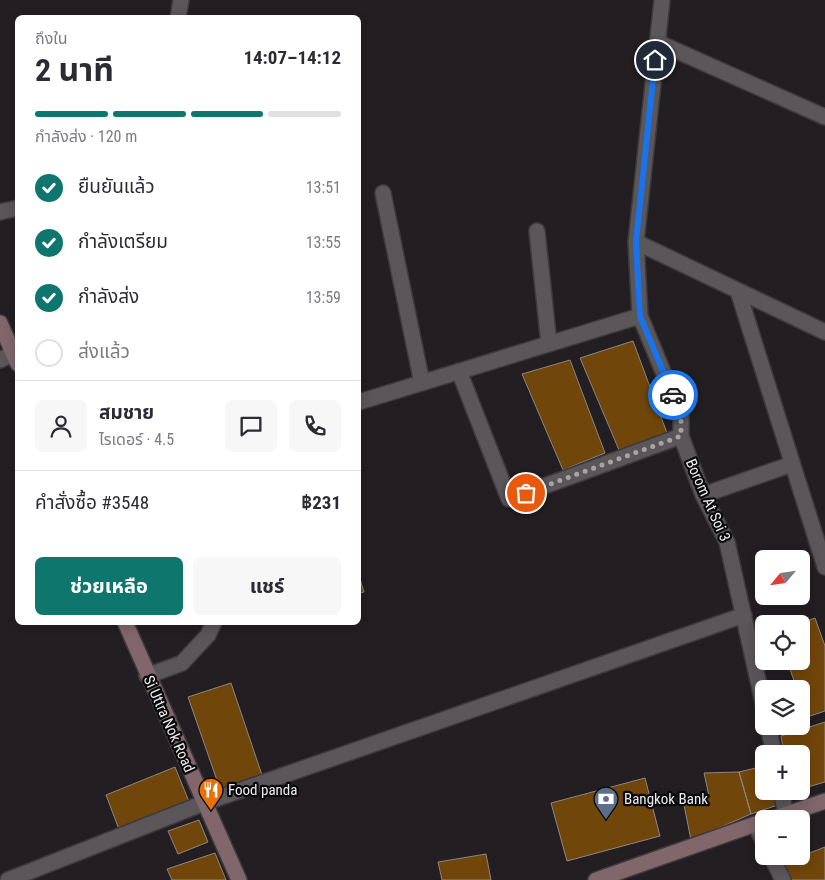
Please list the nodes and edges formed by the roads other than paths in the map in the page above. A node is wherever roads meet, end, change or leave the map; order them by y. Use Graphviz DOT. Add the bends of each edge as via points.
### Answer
graph roads {
  1 [pos="181,0"];
  2 [pos="662,0"];
  3 [pos="178,15"];
  4 [pos="657,42"];
  5 [pos="825,117"];
  6 [pos="382,193"];
  7 [pos="15,209"];
  8 [pos="0,212"];
  9 [pos="537,231"];
  10 [pos="636,242"];
  11 [pos="738,291"];
  12 [pos="640,316"];
  13 [pos="0,323"];
  14 [pos="825,332"];
  15 [pos="549,344"];
  16 [pos="12,357"];
  17 [pos="459,372"];
  18 [pos="422,383"];
  19 [pos="361,401"];
  20 [pos="681,436"];
  21 [pos="792,464"];
  22 [pos="702,495"];
  23 [pos="821,541"];
  24 [pos="825,567"];
  25 [pos="744,615"];
  26 [pos="126,625"];
  27 [pos="213,625"];
  28 [pos="147,676"];
  29 [pos="758,680"];
  30 [pos="825,801"];
  31 [pos="204,803"];
  32 [pos="797,810"];
  33 [pos="755,824"];
  34 [pos="775,865"];
  35 [pos="8,880"];
  36 [pos="239,880"];
  37 [pos="596,880"];
  38 [pos="782,880"];
  1 -- 3 [label="street"];
  2 -- 4 [label="street, Borom At Soi 3"];
  4 -- 5 [label="street"];
  4 -- 10 [label="street, Borom At Soi 3"];
  6 -- 18 [label="street"];
  7 -- 8 [label="street"];
  9 -- 15 [label="street"];
  10 -- 11 [label="street"];
  10 -- 12 [label="street, Borom At Soi 3"];
  11 -- 14 [label="street"];
  11 -- 21 [label="street"];
  12 -- 15 [label="street"];
  12 -- 20 [label="street, Borom At Soi 3" via="681,414"];
  13 -- 16 [label="street"];
  15 -- 17 [label="street"];
  17 -- 18 [label="street"];
  17 -- 20 [label="street" via="509,499"];
  18 -- 19 [label="street"];
  20 -- 22 [label="street, Borom At Soi 3"];
  21 -- 22 [label="street"];
  21 -- 23 [label="street"];
  22 -- 25 [label="street, Borom At Soi 3" via="727,542"];
  23 -- 24 [label="street"];
  25 -- 29 [label="street, Borom At Soi 3"];
  25 -- 31 [label="street"];
  26 -- 28 [label="street, Si Uttra Nok Road"];
  27 -- 28 [label="street" via="208,635 182,663"];
  28 -- 31 [label="street, Si Uttra Nok Road"];
  30 -- 32 [label="street"];
  31 -- 35 [label="street"];
  31 -- 36 [label="street, Si Uttra Nok Road"];
  33 -- 37 [label="street"];
  34 -- 38 [label="street"];
}
